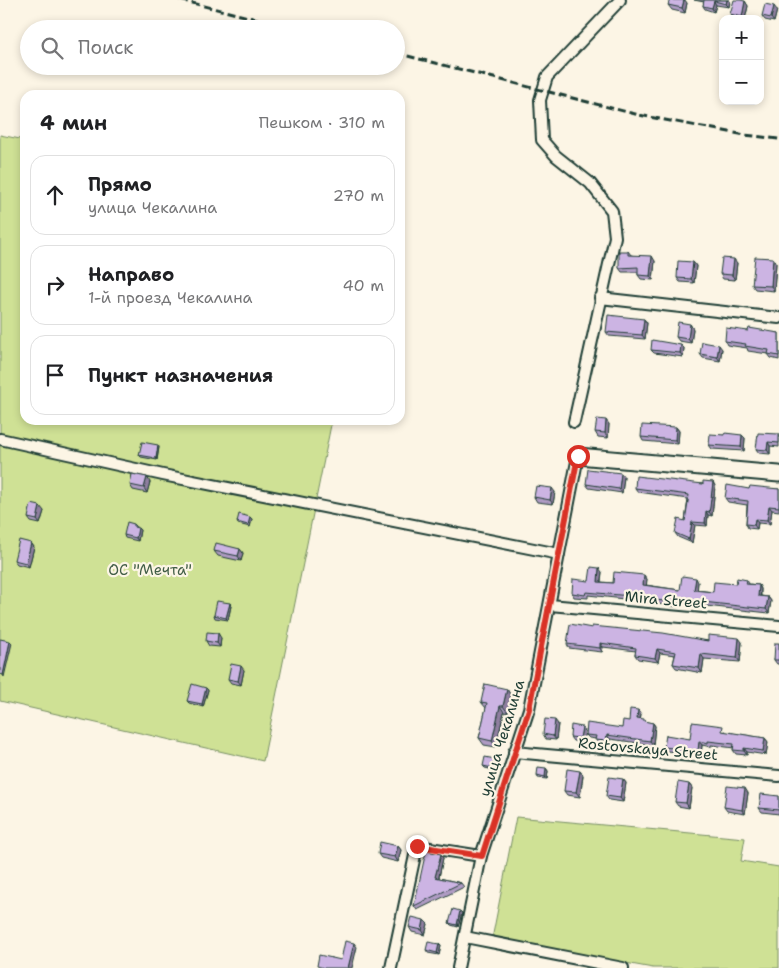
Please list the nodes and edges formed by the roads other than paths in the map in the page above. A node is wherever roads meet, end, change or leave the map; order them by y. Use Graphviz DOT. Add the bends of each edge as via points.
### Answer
graph roads {
  1 [pos="620,0"];
  2 [pos="600,298"];
  3 [pos="779,318"];
  4 [pos="574,422"];
  5 [pos="0,439"];
  6 [pos="578,456"];
  7 [pos="779,474"];
  8 [pos="559,554"];
  9 [pos="550,604"];
  10 [pos="779,626"];
  11 [pos="514,752"];
  12 [pos="779,776"];
  13 [pos="482,856"];
  14 [pos="465,937"];
  15 [pos="575,964"];
  16 [pos="391,968"];
  17 [pos="458,968"];
  18 [pos="623,968"];
  1 -- 2 [label="street" via="547,77 540,95 542,140 556,156 590,183 612,211 615,237"];
  2 -- 3 [label="street"];
  2 -- 4 [label="street"];
  5 -- 8 [label="street"];
  6 -- 7 [label="street"];
  6 -- 8 [label="street, улица Чекалина"];
  8 -- 9 [label="street, улица Чекалина"];
  9 -- 10 [label="street, Mira Street"];
  9 -- 11 [label="street, улица Чекалина" via="529,709"];
  11 -- 12 [label="street, Rostovskaya Street"];
  11 -- 13 [label="street, улица Чекалина"];
  13 -- 14 [label="street, улица Чекалина"];
  13 -- 16 [label="street" via="417,846"];
  14 -- 15 [label="street"];
  14 -- 17 [label="street, улица Чекалина"];
  15 -- 18 [label="street"];
}
